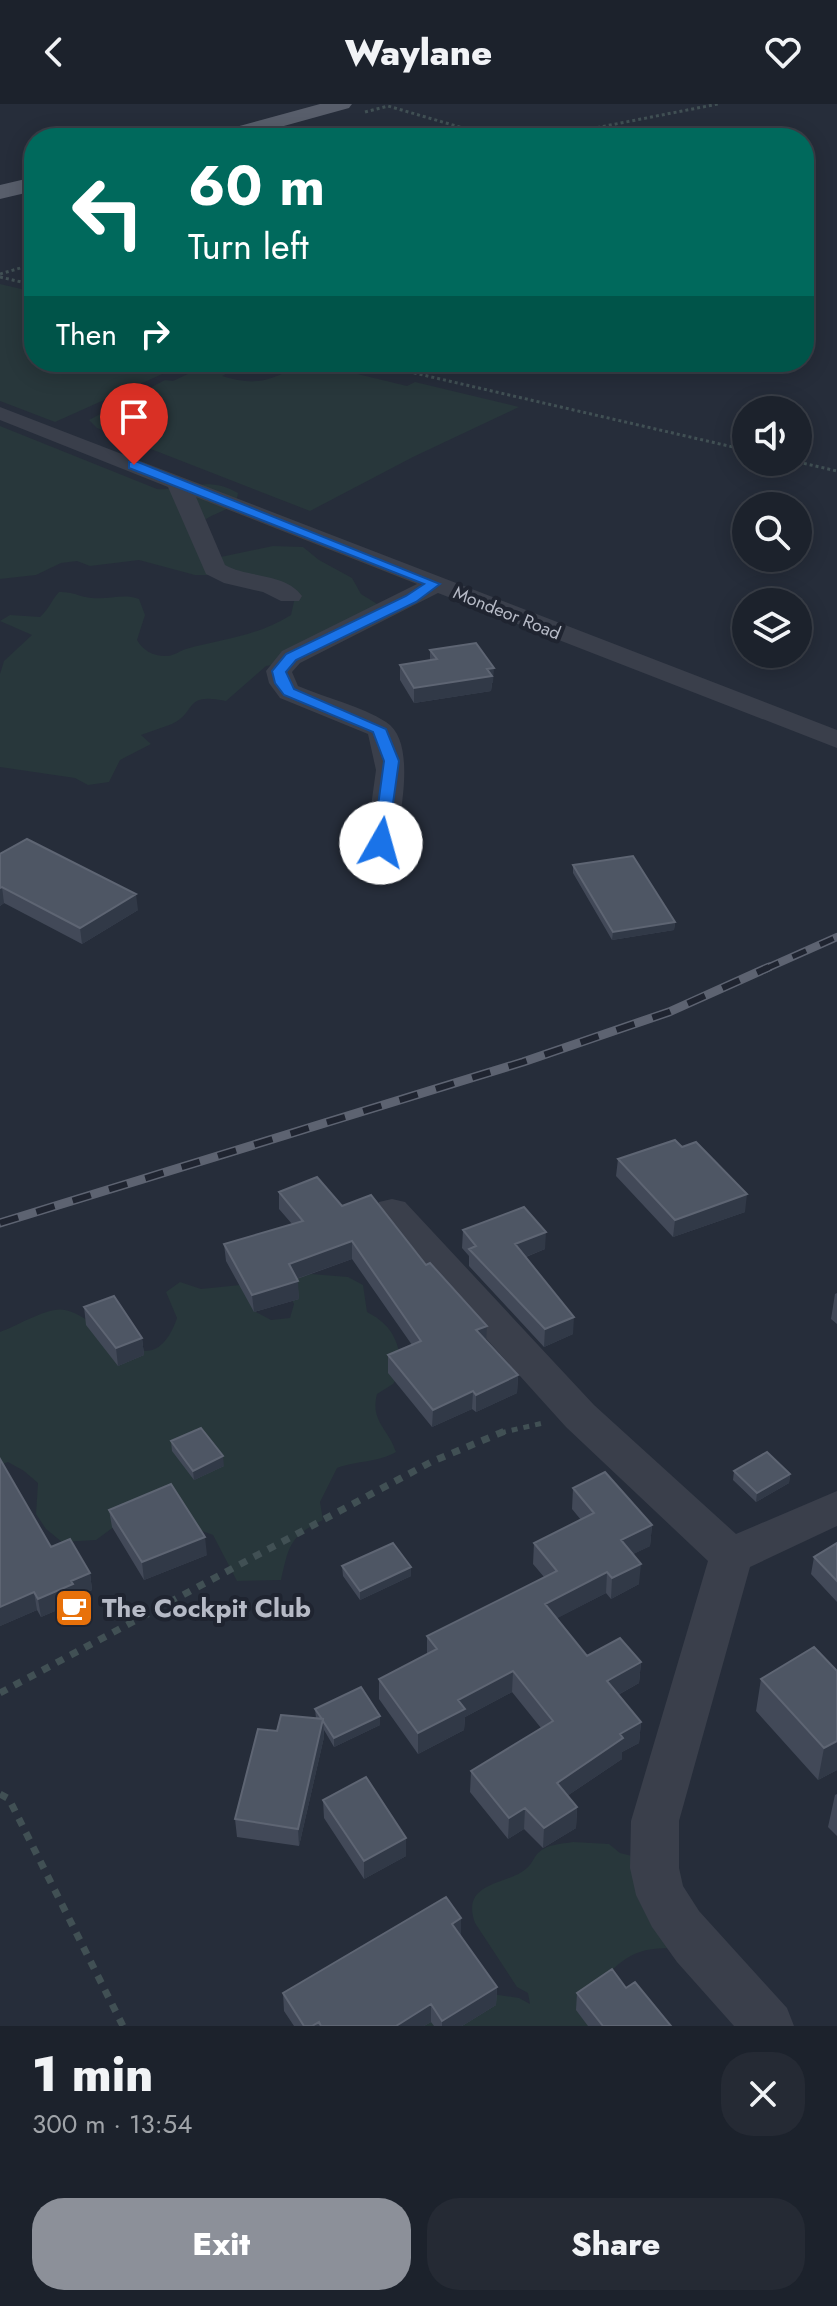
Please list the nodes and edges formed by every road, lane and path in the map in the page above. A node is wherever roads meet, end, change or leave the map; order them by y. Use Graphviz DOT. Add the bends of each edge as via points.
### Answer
graph roads {
  1 [pos="395,104"];
  2 [pos="718,104"];
  3 [pos="388,106"];
  4 [pos="350,109"];
  5 [pos="263,128"];
  6 [pos="462,128"];
  7 [pos="595,128"];
  8 [pos="24,186"];
  9 [pos="0,192"];
  10 [pos="24,267"];
  11 [pos="0,275"];
  12 [pos="24,282"];
  13 [pos="410,372"];
  14 [pos="0,413"];
  15 [pos="732,447"];
  16 [pos="812,465"];
  17 [pos="837,471"];
  18 [pos="178,483"];
  19 [pos="434,584"];
  20 [pos="290,596"];
  21 [pos="837,740"];
  22 [pos="381,843"];
  23 [pos="392,1211"];
  24 [pos="580,1416"];
  25 [pos="837,1507"];
  26 [pos="731,1556"];
  27 [pos="0,1693"];
  28 [pos="0,1794"];
  29 [pos="123,2026"];
  30 [pos="768,2026"];
  1 -- 3 [label="path"];
  2 -- 7 [label="path"];
  3 -- 4 [label="path"];
  3 -- 6 [label="path"];
  4 -- 5 [label="main road"];
  8 -- 9 [label="main road"];
  10 -- 11 [label="path"];
  11 -- 12 [label="path"];
  13 -- 15 [label="path"];
  14 -- 18 [label="street, Mondeor Road"];
  16 -- 17 [label="path"];
  18 -- 19 [label="street, Mondeor Road"];
  18 -- 20 [label="street" via="215,569 279,587"];
  19 -- 21 [label="street, Mondeor Road"];
  19 -- 22 [label="street" via="291,657 279,671 289,692 379,729 392,761"];
  23 -- 24 [label="street"];
  24 -- 26 [label="street"];
  24 -- 27 [label="path" via="507,1430 431,1462"];
  25 -- 26 [label="street"];
  26 -- 30 [label="street" via="655,1821 653,1849 659,1893 675,1919"];
  28 -- 29 [label="path" via="9,1799"];
}
